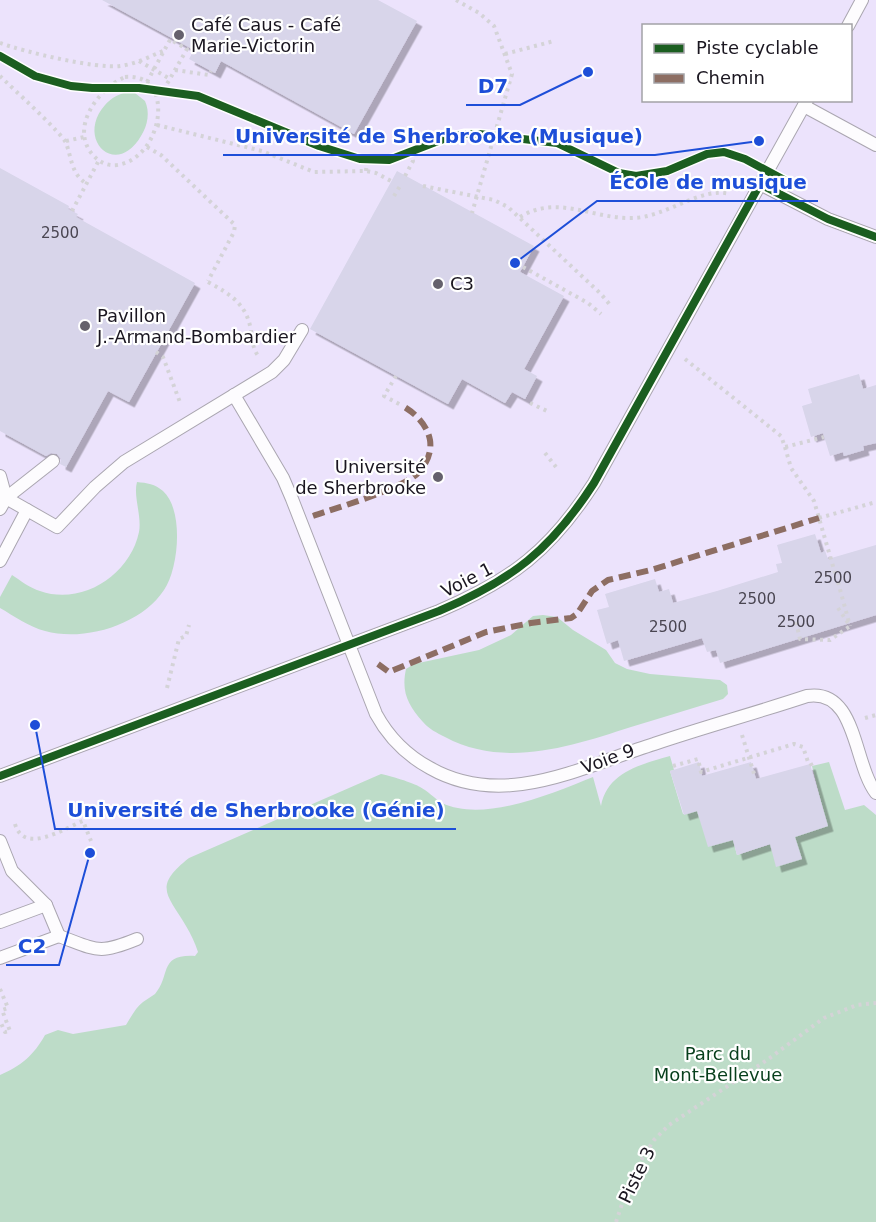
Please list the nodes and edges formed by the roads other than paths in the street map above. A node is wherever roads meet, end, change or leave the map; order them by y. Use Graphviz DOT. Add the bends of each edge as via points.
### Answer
graph roads {
  1 [pos="862,0"];
  2 [pos="849,24"];
  3 [pos="805,103"];
  4 [pos="875,141"];
  5 [pos="760,184"];
  6 [pos="876,237"];
  7 [pos="302,330"];
  8 [pos="234,395"];
  9 [pos="53,460"];
  10 [pos="0,476"];
  11 [pos="3,504"];
  12 [pos="27,510"];
  13 [pos="0,561"];
  14 [pos="349,643"];
  15 [pos="0,776"];
  16 [pos="876,793"];
  17 [pos="0,841"];
  18 [pos="46,905"];
  19 [pos="0,922"];
  20 [pos="59,936"];
  21 [pos="137,939"];
  22 [pos="0,958"];
  1 -- 2 [label="lane"];
  3 -- 4 [label="lane"];
  3 -- 5 [label="lane, Voie 1"];
  5 -- 6 [label="lane" via="828,219"];
  5 -- 14 [label="lane, Voie 1" via="603,468 558,533 529,561 484,590 439,611"];
  7 -- 8 [label="lane" via="279,366"];
  8 -- 12 [label="lane" via="124,462 57,526"];
  8 -- 14 [label="lane, Voie 9" via="292,499"];
  9 -- 11 [label="lane"];
  10 -- 11 [label="lane"];
  11 -- 12 [label="lane"];
  12 -- 13 [label="lane"];
  14 -- 15 [label="lane, Voie 1"];
  14 -- 16 [label="lane, Voie 9" via="383,727 401,749 449,778 484,786 537,783 820,695 843,710 864,771"];
  17 -- 18 [label="lane" via="12,871"];
  18 -- 19 [label="lane"];
  18 -- 20 [label="lane"];
  20 -- 21 [label="lane" via="102,951"];
  20 -- 22 [label="lane"];
}
